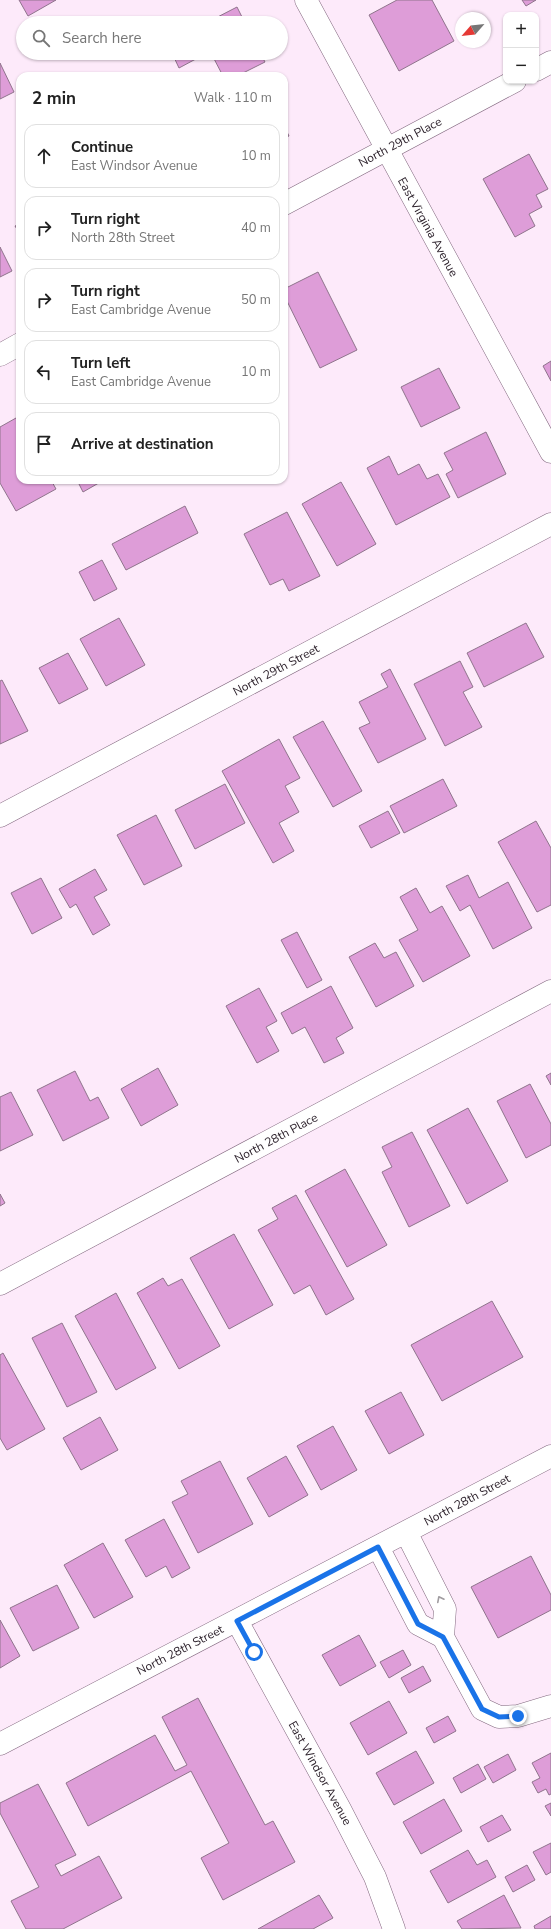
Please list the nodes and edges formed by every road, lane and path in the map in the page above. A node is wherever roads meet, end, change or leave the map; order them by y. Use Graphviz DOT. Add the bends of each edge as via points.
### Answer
graph roads {
  1 [pos="306,0"];
  2 [pos="551,62"];
  3 [pos="539,68"];
  4 [pos="509,84"];
  5 [pos="386,150"];
  6 [pos="288,202"];
  7 [pos="16,346"];
  8 [pos="0,355"];
  9 [pos="551,452"];
  10 [pos="551,524"];
  11 [pos="0,816"];
  12 [pos="551,992"];
  13 [pos="0,1284"];
  14 [pos="551,1456"];
  15 [pos="406,1532"];
  16 [pos="378,1547"];
  17 [pos="237,1621"];
  18 [pos="443,1637"];
  19 [pos="551,1706"];
  20 [pos="0,1744"];
  21 [pos="394,1929"];
  1 -- 5 [label="street, East Virginia Avenue"];
  2 -- 3 [label="street"];
  4 -- 5 [label="street, North 29th Place"];
  5 -- 6 [label="street, North 29th Place"];
  5 -- 9 [label="street, East Virginia Avenue"];
  7 -- 8 [label="street"];
  10 -- 11 [label="street, North 29th Street"];
  12 -- 13 [label="street, North 28th Place"];
  14 -- 15 [label="street, North 28th Street"];
  15 -- 16 [label="street, North 28th Street"];
  18 -- 15 [label="street, one-way" via="445,1609"];
  16 -- 17 [label="street, North 28th Street"];
  16 -- 18 [label="street" via="418,1624"];
  17 -- 20 [label="street, North 28th Street"];
  17 -- 21 [label="street, East Windsor Avenue" via="375,1877"];
  18 -- 19 [label="street" via="482,1709 499,1717 518,1716"];
}
